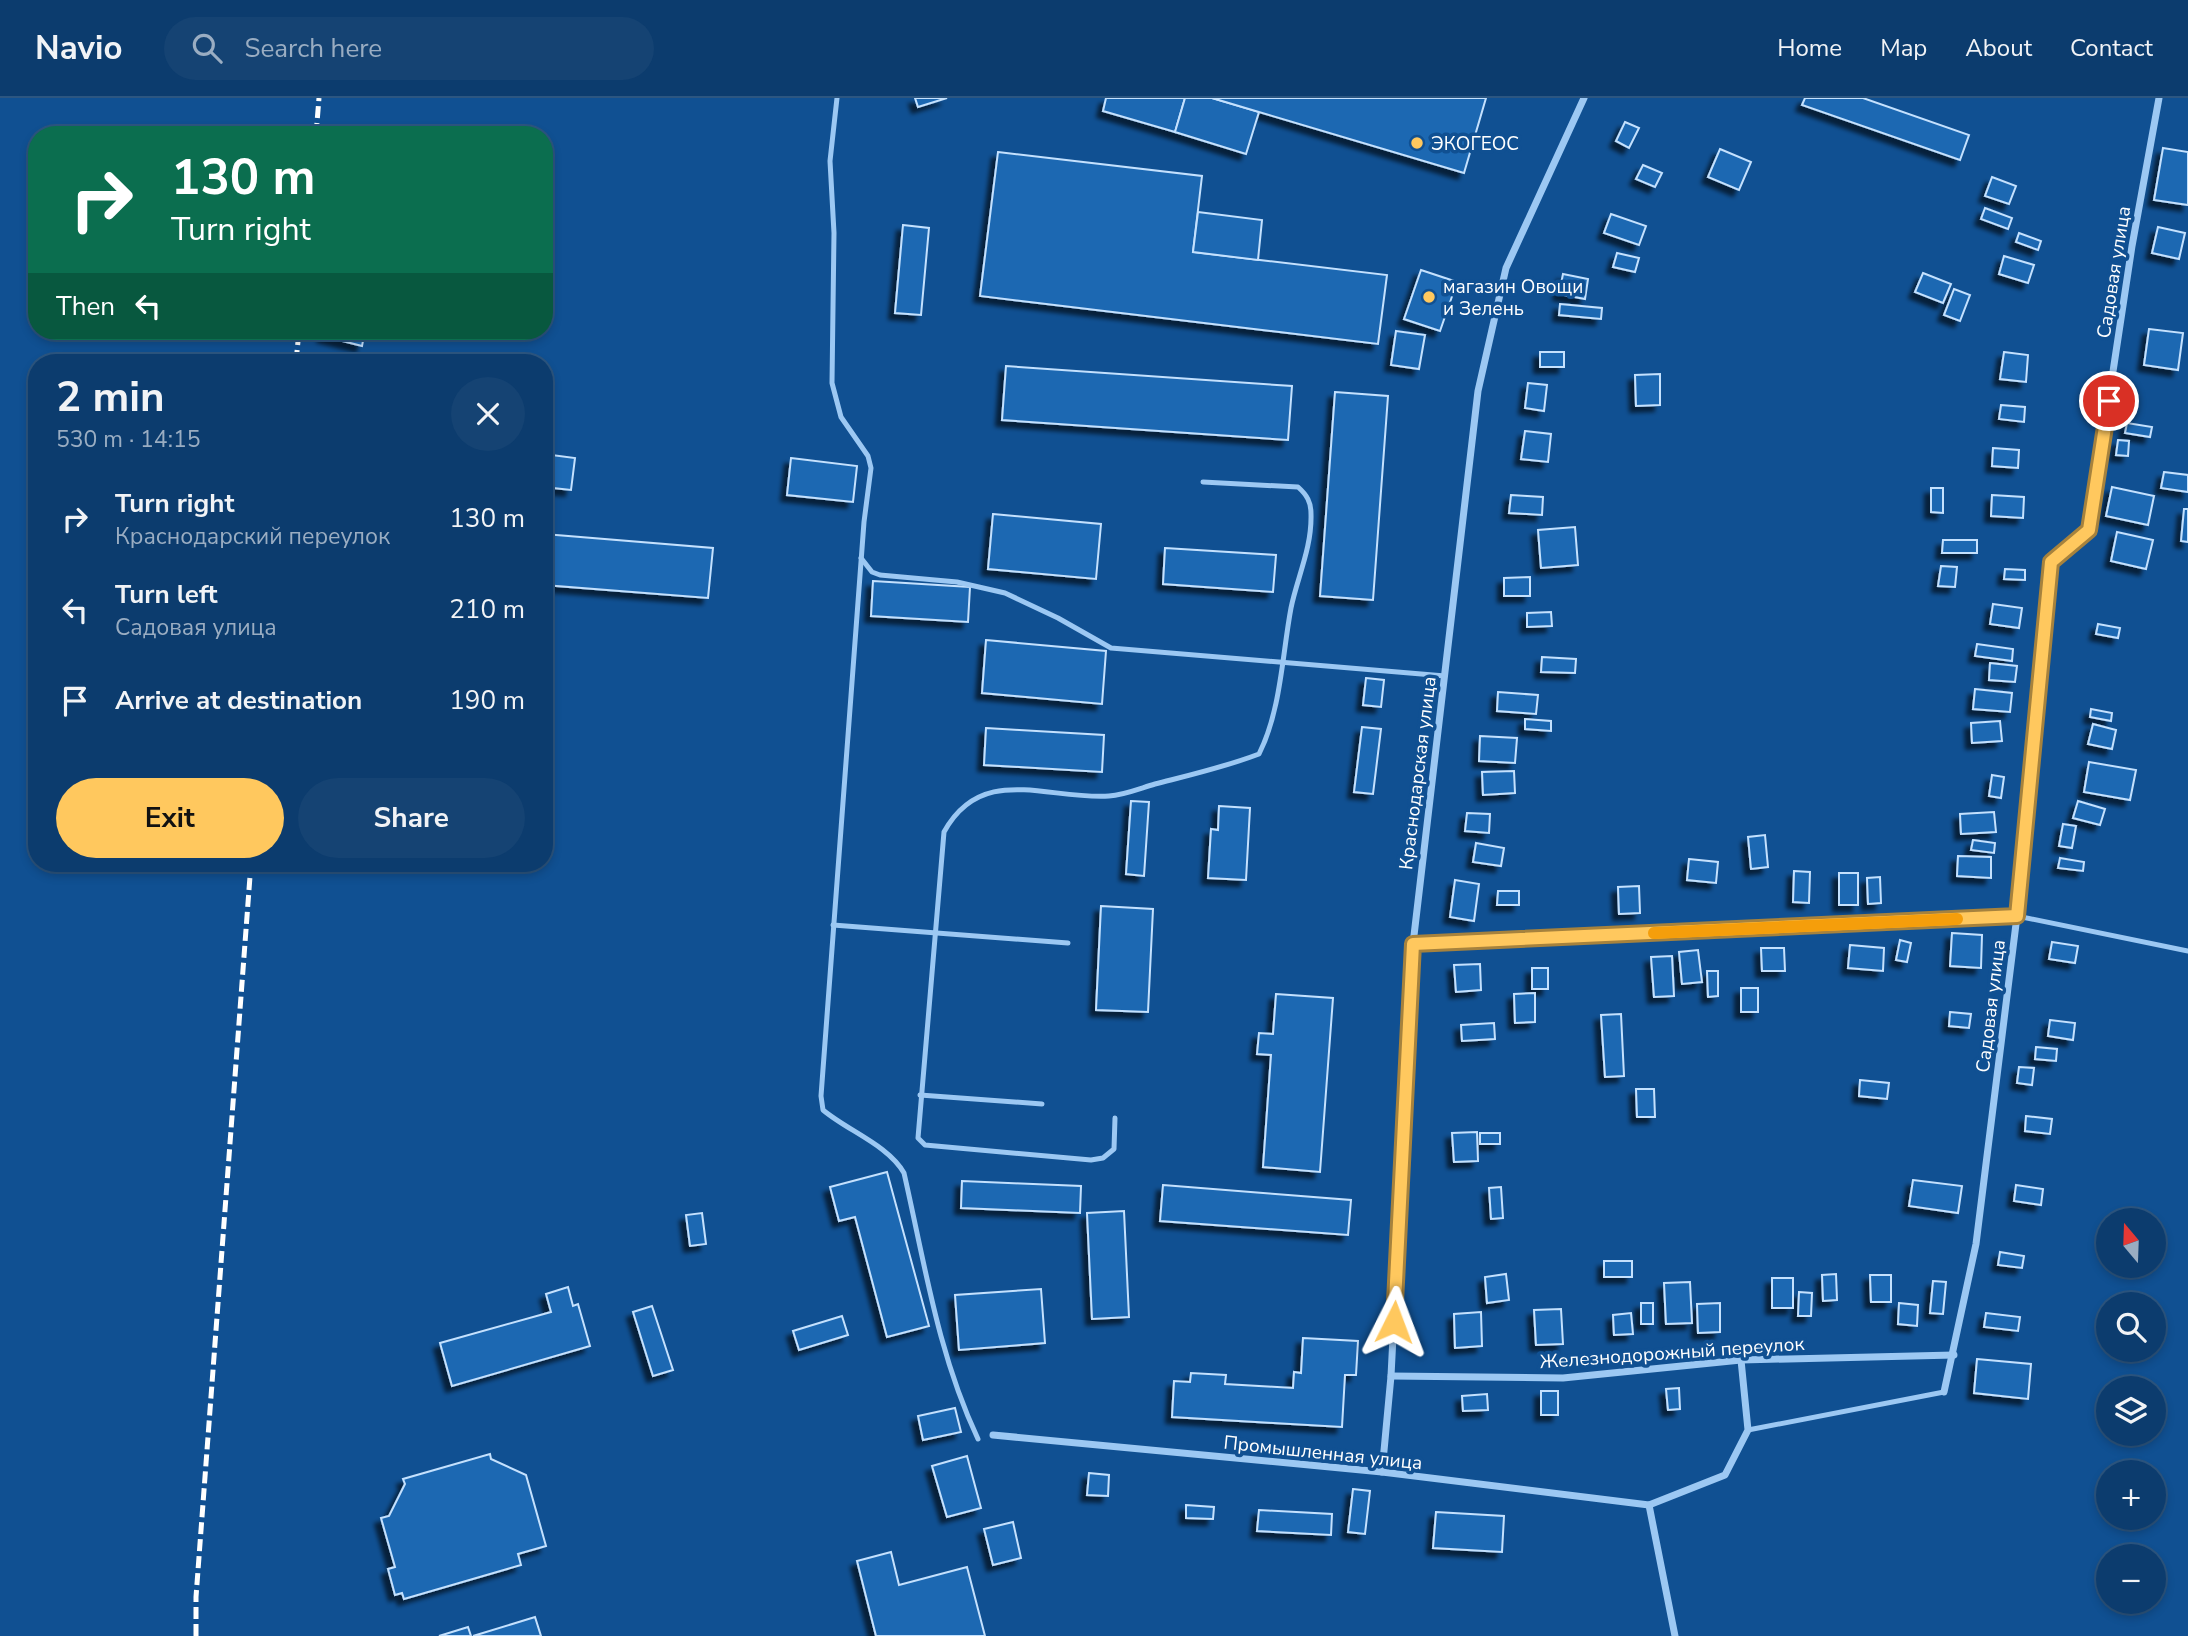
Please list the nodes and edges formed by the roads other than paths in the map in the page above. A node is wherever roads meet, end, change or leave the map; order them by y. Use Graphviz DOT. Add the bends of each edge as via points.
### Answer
graph roads {
  1 [pos="837,98"];
  2 [pos="1584,98"];
  3 [pos="2159,98"];
  4 [pos="1203,482"];
  5 [pos="861,558"];
  6 [pos="1282,663"];
  7 [pos="1444,676"];
  8 [pos="2017,916"];
  9 [pos="834,925"];
  10 [pos="936,933"];
  11 [pos="1068,943"];
  12 [pos="1413,944"];
  13 [pos="2188,951"];
  14 [pos="920,1095"];
  15 [pos="1042,1104"];
  16 [pos="1115,1118"];
  17 [pos="1954,1355"];
  18 [pos="1741,1360"];
  19 [pos="1391,1376"];
  20 [pos="1944,1391"];
  21 [pos="1748,1430"];
  22 [pos="993,1435"];
  23 [pos="978,1439"];
  24 [pos="1382,1472"];
  25 [pos="1649,1505"];
  26 [pos="1675,1636"];
  1 -- 5 [label="lane" via="830,161 832,383 841,416 871,468"];
  2 -- 7 [label="street, Краснодарская улица" via="1506,268 1478,391"];
  3 -- 8 [label="street, Садовая улица" via="2089,530 2051,562"];
  4 -- 6 [label="lane" via="1298,487 1309,497 1303,572"];
  5 -- 6 [label="lane" via="880,575 957,582 1005,593 1111,648"];
  5 -- 9 [label="lane"];
  6 -- 7 [label="lane"];
  6 -- 10 [label="lane" via="1269,734 1259,754 1110,796 1006,789 979,795 956,811 944,832"];
  7 -- 12 [label="street, Краснодарская улица"];
  8 -- 12 [label="street"];
  8 -- 13 [label="lane"];
  8 -- 17 [label="street, Садовая улица" via="1976,1244"];
  9 -- 10 [label="lane"];
  9 -- 23 [label="lane" via="823,1110 889,1155 904,1173 946,1360"];
  10 -- 11 [label="lane"];
  10 -- 14 [label="lane"];
  12 -- 19 [label="street, Краснодарская улица"];
  14 -- 15 [label="lane"];
  14 -- 16 [label="lane" via="918,1139 925,1145 1091,1160 1114,1149"];
  17 -- 18 [label="street, Железнодорожный переулок"];
  17 -- 20 [label="street, Садовая улица"];
  18 -- 19 [label="street, Железнодорожный переулок" via="1563,1378"];
  18 -- 21 [label="street"];
  19 -- 24 [label="street, Краснодарская улица"];
  20 -- 21 [label="lane"];
  21 -- 25 [label="street" via="1725,1475"];
  22 -- 24 [label="street, Промышленная улица"];
  24 -- 25 [label="street, Промышленная улица"];
  25 -- 26 [label="street"];
}
